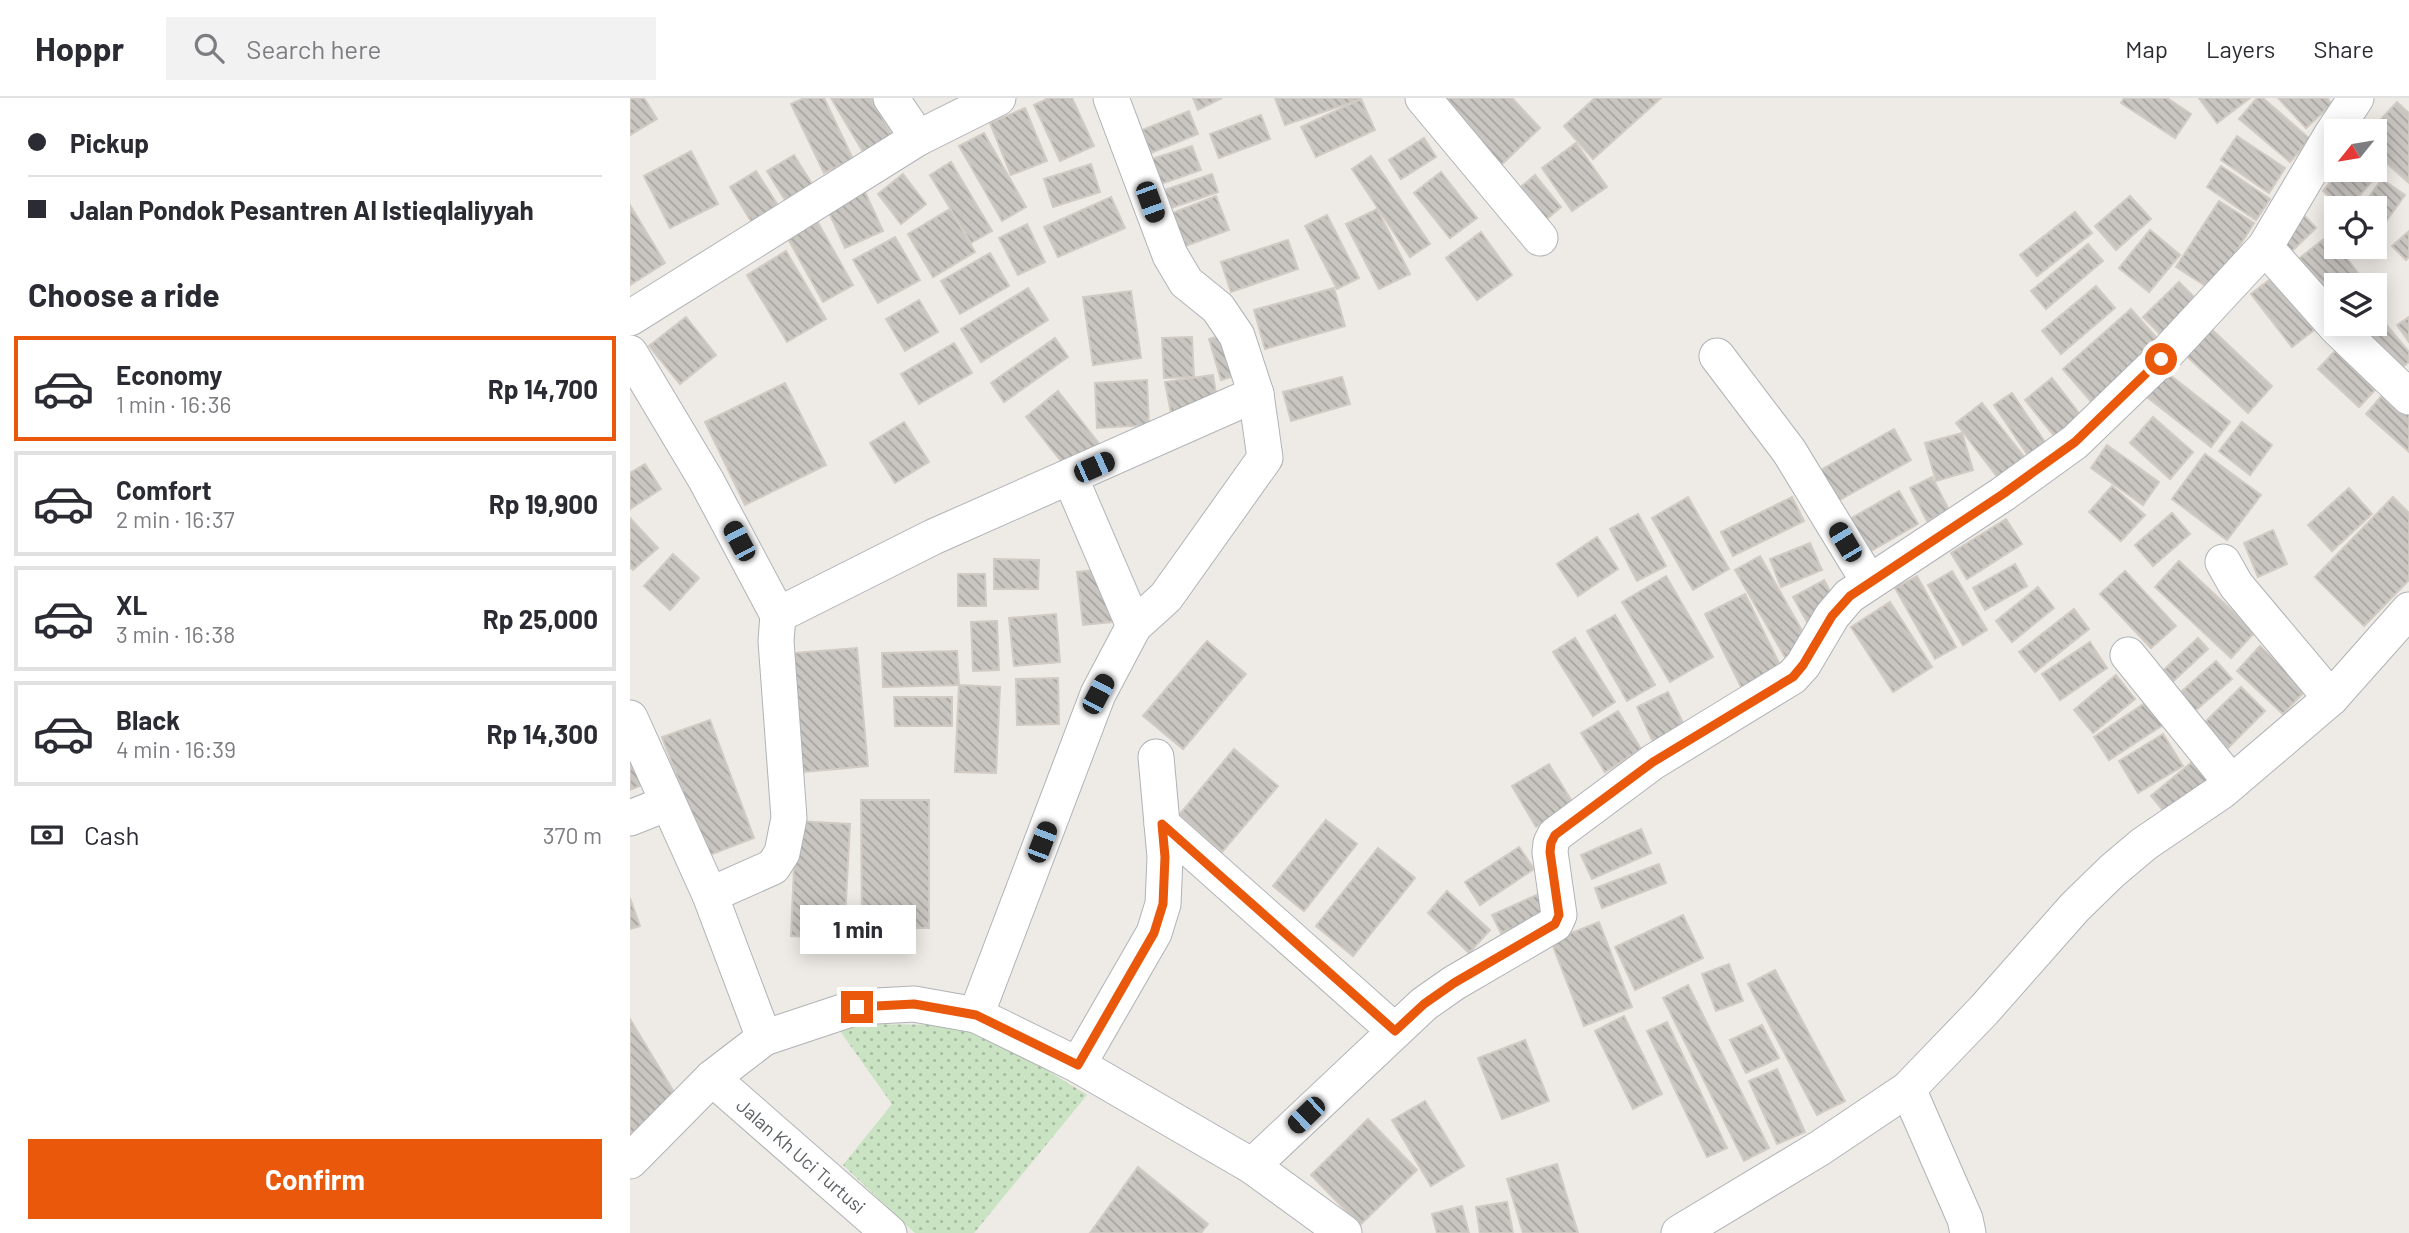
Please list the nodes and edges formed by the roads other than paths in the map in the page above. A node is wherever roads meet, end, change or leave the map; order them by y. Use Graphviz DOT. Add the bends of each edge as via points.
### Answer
graph roads {
  1 [pos="891,98"];
  2 [pos="998,98"];
  3 [pos="1111,98"];
  4 [pos="1423,98"];
  5 [pos="2356,98"];
  6 [pos="918,138"];
  7 [pos="1540,238"];
  8 [pos="2265,247"];
  9 [pos="2324,309"];
  10 [pos="630,318"];
  11 [pos="2350,336"];
  12 [pos="630,353"];
  13 [pos="1717,356"];
  14 [pos="1256,394"];
  15 [pos="2409,397"];
  16 [pos="1070,477"];
  17 [pos="2223,562"];
  18 [pos="1869,582"];
  19 [pos="2409,610"];
  20 [pos="778,615"];
  21 [pos="1134,626"];
  22 [pos="2128,655"];
  23 [pos="2331,698"];
  24 [pos="630,718"];
  25 [pos="1156,757"];
  26 [pos="2231,782"];
  27 [pos="668,803"];
  28 [pos="630,818"];
  29 [pos="1162,824"];
  30 [pos="710,895"];
  31 [pos="976,1015"];
  32 [pos="1395,1031"];
  33 [pos="764,1038"];
  34 [pos="1078,1065"];
  35 [pos="712,1078"];
  36 [pos="1908,1089"];
  37 [pos="630,1161"];
  38 [pos="1252,1166"];
  39 [pos="889,1233"];
  40 [pos="1344,1233"];
  41 [pos="1679,1233"];
  42 [pos="1968,1233"];
  1 -- 6 [label="street"];
  2 -- 6 [label="street"];
  3 -- 14 [label="street" via="1170,255 1186,282 1218,308 1237,336"];
  4 -- 7 [label="street"];
  5 -- 8 [label="street"];
  6 -- 10 [label="street"];
  8 -- 9 [label="street"];
  8 -- 18 [label="street" via="2161,359 2075,442"];
  11 -- 15 [label="street"];
  12 -- 20 [label="street" via="706,480"];
  13 -- 18 [label="street" via="1789,451"];
  14 -- 16 [label="street"];
  14 -- 21 [label="street" via="1265,458 1166,597"];
  16 -- 20 [label="street" via="933,537"];
  16 -- 21 [label="street"];
  17 -- 23 [label="street" via="2236,585"];
  18 -- 32 [label="street" via="1832,616 1793,677 1653,762 1555,835 1550,852 1559,915 1555,924 1454,983"];
  19 -- 23 [label="street"];
  20 -- 30 [label="street" via="789,818 782,853 773,867"];
  21 -- 31 [label="street" via="1098,694"];
  22 -- 26 [label="street"];
  23 -- 26 [label="street"];
  24 -- 27 [label="street"];
  25 -- 29 [label="street"];
  26 -- 36 [label="street" via="2112,871"];
  27 -- 28 [label="street"];
  27 -- 30 [label="street"];
  29 -- 32 [label="street"];
  29 -- 34 [label="street" via="1163,904 1154,933"];
  30 -- 33 [label="street"];
  31 -- 33 [label="street" via="914,1004 857,1007"];
  31 -- 34 [label="street"];
  32 -- 38 [label="street"];
  33 -- 35 [label="street"];
  34 -- 38 [label="street"];
  35 -- 37 [label="street"];
  35 -- 39 [label="street, Jalan Kh Uci Turtusi"];
  36 -- 41 [label="street" via="1820,1149"];
  36 -- 42 [label="street"];
  38 -- 40 [label="street"];
}
